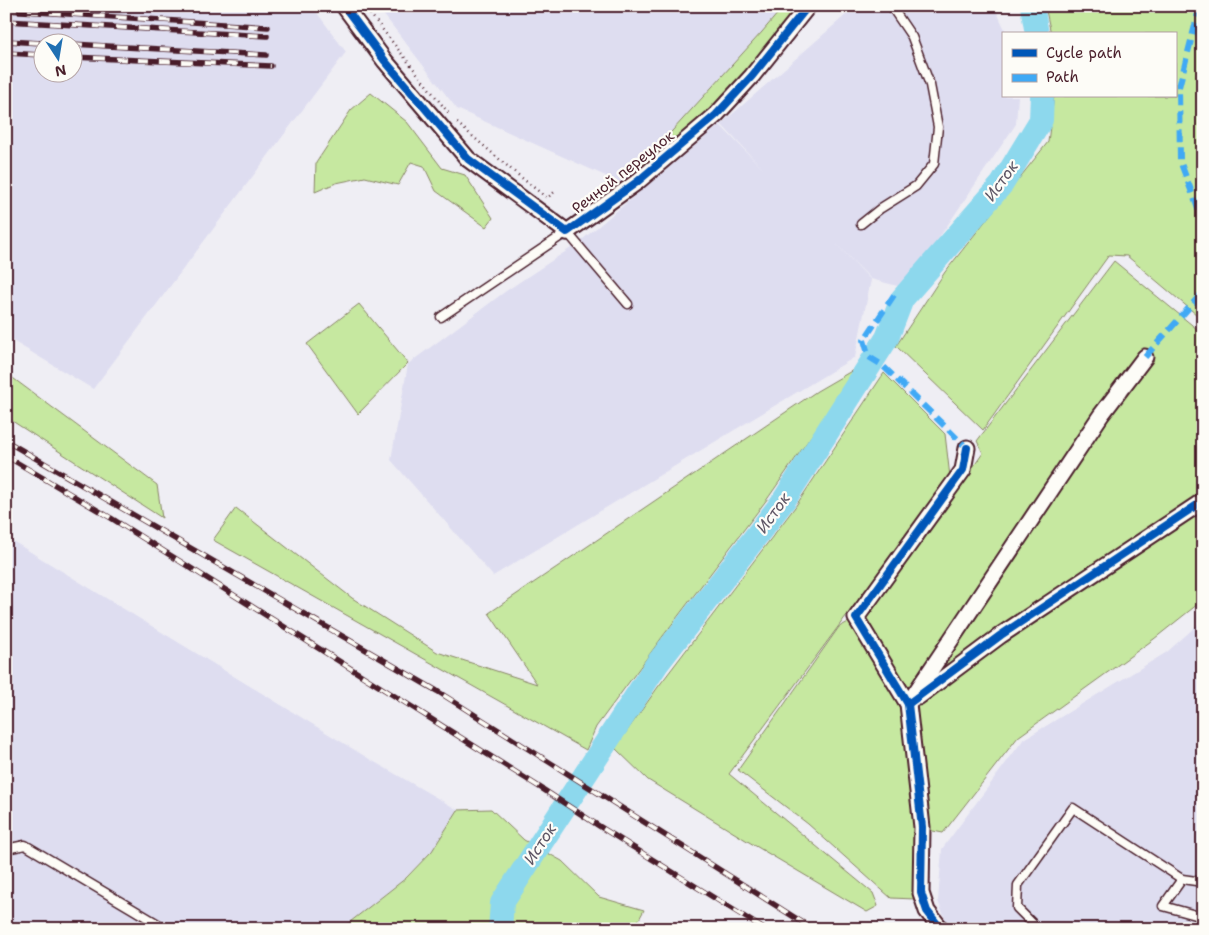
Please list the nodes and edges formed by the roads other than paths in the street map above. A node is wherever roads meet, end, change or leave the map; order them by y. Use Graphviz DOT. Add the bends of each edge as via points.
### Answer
graph roads {
  1 [pos="344,6"];
  2 [pos="808,6"];
  3 [pos="891,6"];
  4 [pos="861,224"];
  5 [pos="567,232"];
  6 [pos="628,304"];
  7 [pos="441,317"];
  8 [pos="1145,357"];
  9 [pos="967,448"];
  10 [pos="1203,501"];
  11 [pos="908,704"];
  12 [pos="6,849"];
  13 [pos="1182,879"];
  14 [pos="1203,882"];
  15 [pos="1203,918"];
  16 [pos="1033,924"];
  17 [pos="163,927"];
  18 [pos="941,929"];
  1 -- 5 [label="street, Речной переулок" via="468,158"];
  2 -- 5 [label="street, Речной переулок" via="716,116 637,182"];
  3 -- 4 [label="lane" via="912,37 930,86 938,127 934,164 916,186"];
  5 -- 6 [label="lane"];
  5 -- 7 [label="lane"];
  8 -- 11 [label="street" via="1101,415"];
  9 -- 11 [label="street" via="963,470 856,618"];
  10 -- 11 [label="street" via="1001,635"];
  11 -- 18 [label="street" via="922,827 921,894 927,911"];
  12 -- 17 [label="lane" via="25,845"];
  13 -- 14 [label="lane"];
  13 -- 15 [label="lane" via="1163,906"];
  13 -- 16 [label="lane" via="1073,808 1018,885 1017,908"];
}
